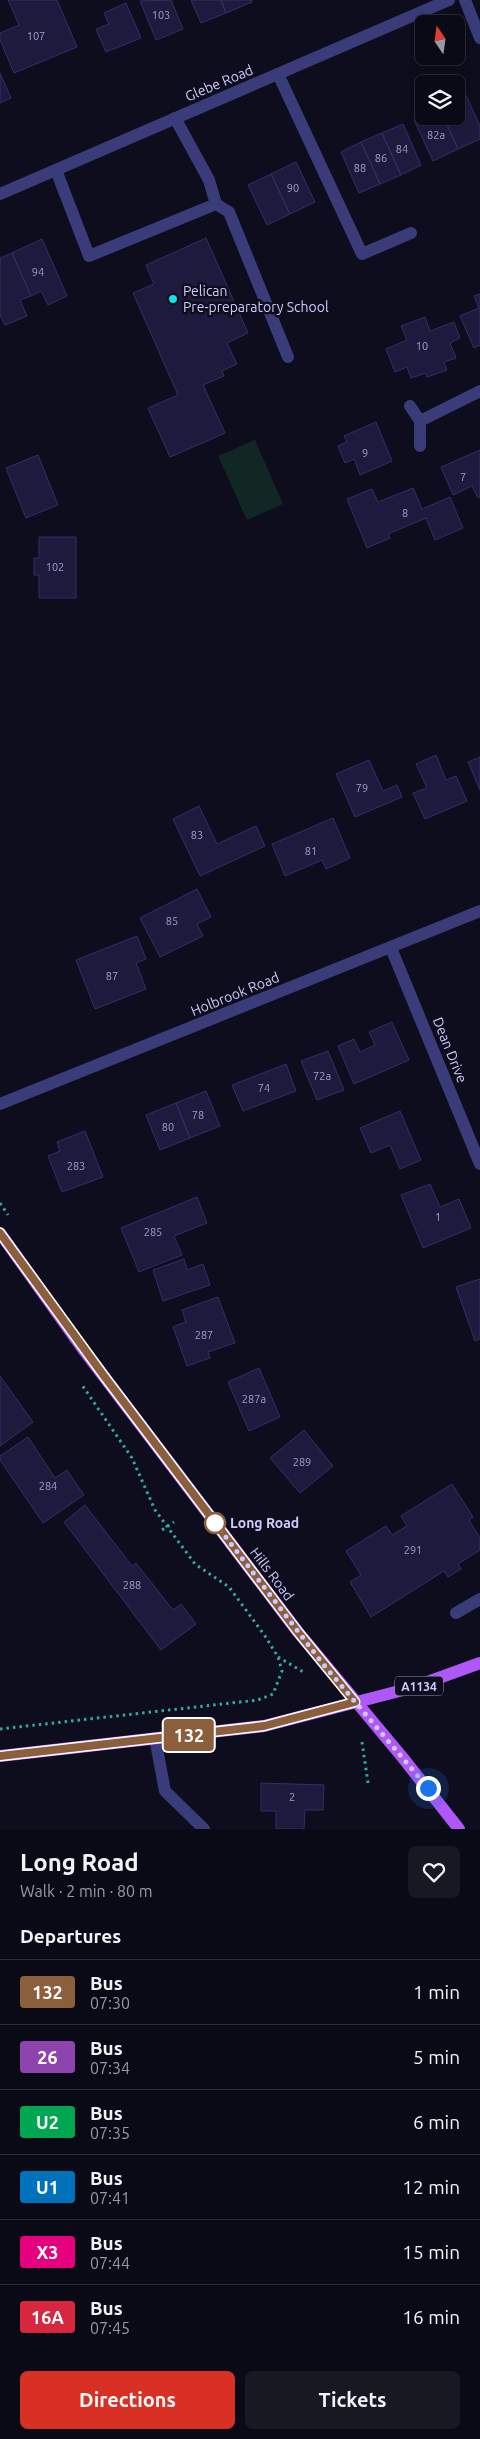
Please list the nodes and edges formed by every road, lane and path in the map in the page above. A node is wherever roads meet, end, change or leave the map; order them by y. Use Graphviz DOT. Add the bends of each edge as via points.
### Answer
graph roads {
  1 [pos="449,0"];
  2 [pos="465,0"];
  3 [pos="480,38"];
  4 [pos="278,74"];
  5 [pos="175,118"];
  6 [pos="56,170"];
  7 [pos="0,194"];
  8 [pos="216,204"];
  9 [pos="411,232"];
  10 [pos="288,357"];
  11 [pos="480,391"];
  12 [pos="410,406"];
  13 [pos="420,421"];
  14 [pos="420,446"];
  15 [pos="480,910"];
  16 [pos="392,948"];
  17 [pos="0,1104"];
  18 [pos="480,1164"];
  19 [pos="0,1233"];
  20 [pos="77,1377"];
  21 [pos="174,1522"];
  22 [pos="168,1526"];
  23 [pos="162,1530"];
  24 [pos="480,1599"];
  25 [pos="456,1613"];
  26 [pos="480,1663"];
  27 [pos="355,1702"];
  28 [pos="0,1728"];
  29 [pos="155,1738"];
  30 [pos="0,1756"];
  31 [pos="204,1829"];
  32 [pos="459,1829"];
  1 -- 4 [label="street, Glebe Road"];
  2 -- 3 [label="street"];
  4 -- 5 [label="street, Glebe Road"];
  4 -- 9 [label="street" via="362,254"];
  5 -- 6 [label="street, Glebe Road"];
  5 -- 8 [label="street" via="208,180"];
  6 -- 7 [label="street, Glebe Road"];
  6 -- 8 [label="street" via="90,256"];
  8 -- 10 [label="street" via="229,212"];
  11 -- 13 [label="street"];
  12 -- 13 [label="street"];
  13 -- 14 [label="street"];
  15 -- 16 [label="street, Holbrook Road"];
  16 -- 17 [label="street, Holbrook Road"];
  16 -- 18 [label="street, Dean Drive"];
  19 -- 27 [label="main road, Hills Road" via="89,1357"];
  20 -- 22 [label="path" via="132,1458 156,1510"];
  21 -- 22 [label="path"];
  22 -- 23 [label="path"];
  22 -- 28 [label="path" via="195,1564 228,1587 265,1636 278,1657 282,1671 274,1694 252,1701"];
  24 -- 25 [label="street"];
  26 -- 27 [label="main road, A1134" via="417,1686"];
  27 -- 29 [label="main road, A1134" via="264,1726"];
  27 -- 32 [label="main road, Hills Road"];
  29 -- 30 [label="main road, A1134"];
  29 -- 31 [label="street" via="165,1791"];
}
